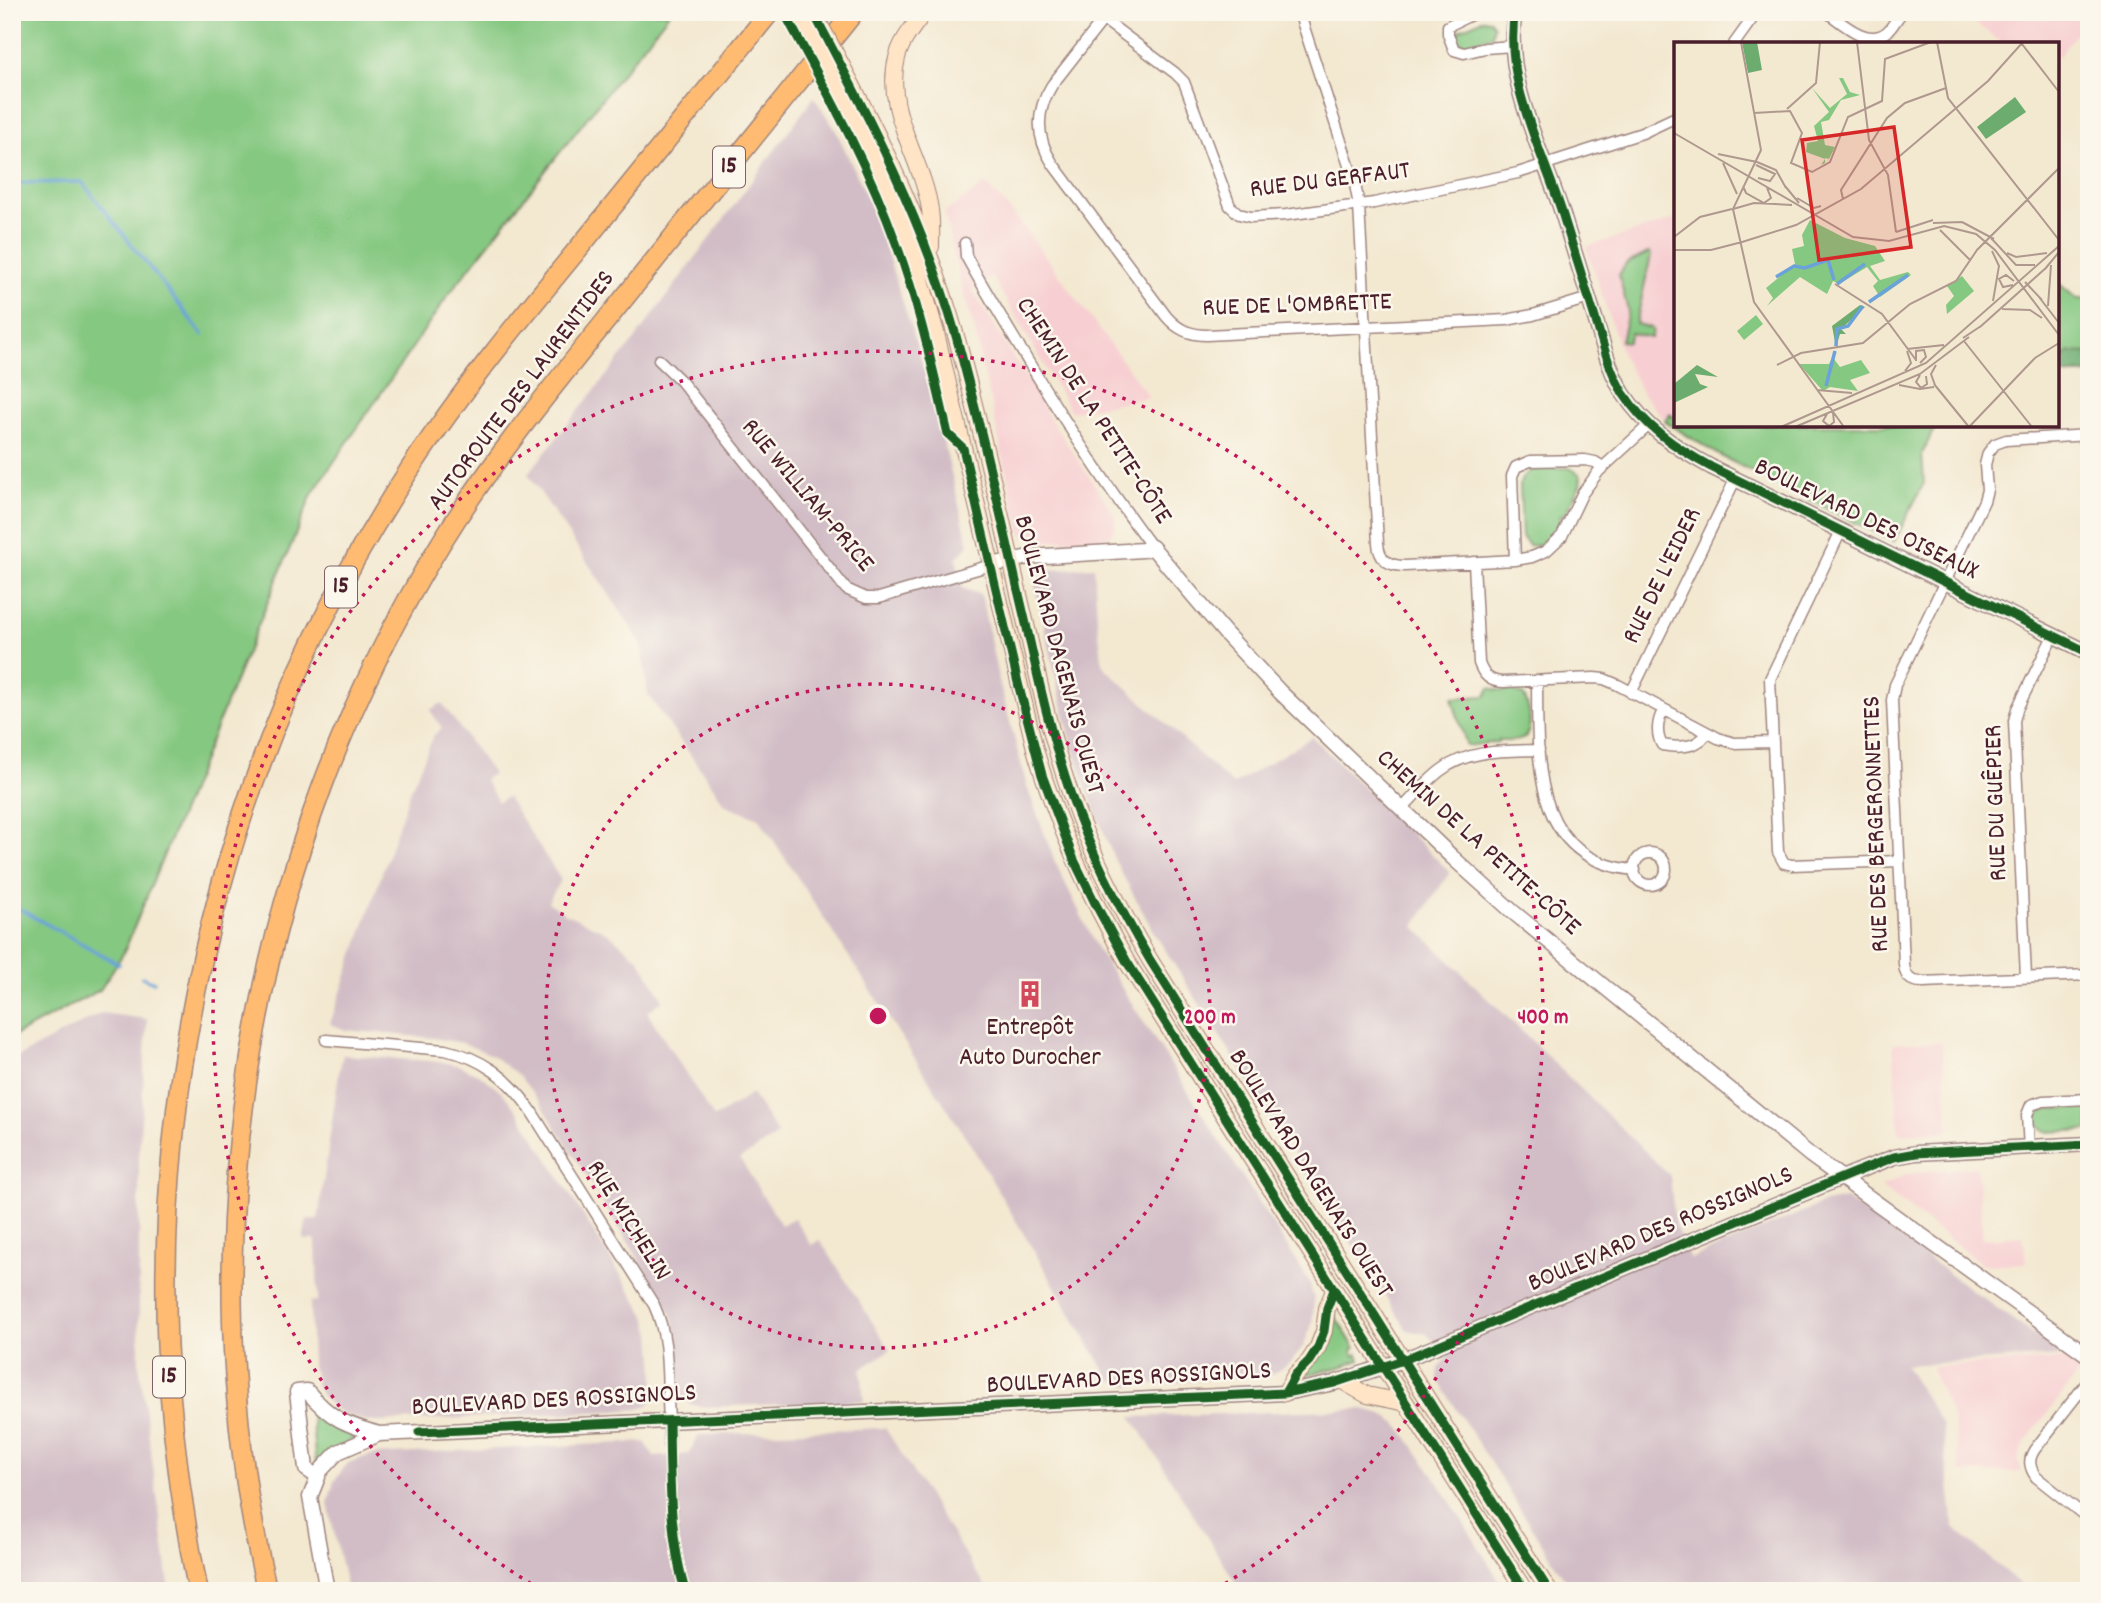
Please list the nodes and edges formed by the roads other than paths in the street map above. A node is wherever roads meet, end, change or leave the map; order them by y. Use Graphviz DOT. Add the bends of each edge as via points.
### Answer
graph roads {
  1 [pos="769,12"];
  2 [pos="796,12"];
  3 [pos="813,12"];
  4 [pos="854,12"];
  5 [pos="924,12"];
  6 [pos="1299,12"];
  7 [pos="1478,12"];
  8 [pos="1515,12"];
  9 [pos="1757,12"];
  10 [pos="1827,12"];
  11 [pos="1902,12"];
  12 [pos="1106,16"];
  13 [pos="1735,42"];
  14 [pos="1513,46"];
  15 [pos="850,97"];
  16 [pos="1674,118"];
  17 [pos="1545,163"];
  18 [pos="1359,206"];
  19 [pos="965,243"];
  20 [pos="932,260"];
  21 [pos="1589,298"];
  22 [pos="1366,327"];
  23 [pos="659,360"];
  24 [pos="1649,425"];
  25 [pos="2089,435"];
  26 [pos="1603,467"];
  27 [pos="1735,480"];
  28 [pos="1841,531"];
  29 [pos="1152,547"];
  30 [pos="1515,560"];
  31 [pos="1011,561"];
  32 [pos="1474,562"];
  33 [pos="991,565"];
  34 [pos="1945,582"];
  35 [pos="2053,636"];
  36 [pos="2089,653"];
  37 [pos="1537,680"];
  38 [pos="1632,693"];
  39 [pos="1662,710"];
  40 [pos="1707,733"];
  41 [pos="1773,742"];
  42 [pos="1539,750"];
  43 [pos="1402,809"];
  44 [pos="1899,861"];
  45 [pos="1635,870"];
  46 [pos="2089,975"];
  47 [pos="2026,978"];
  48 [pos="326,1040"];
  49 [pos="2089,1099"];
  50 [pos="2089,1144"];
  51 [pos="2029,1147"];
  52 [pos="1841,1178"];
  53 [pos="1334,1290"];
  54 [pos="2089,1356"];
  55 [pos="1403,1360"];
  56 [pos="1383,1367"];
  57 [pos="2089,1380"];
  58 [pos="1342,1381"];
  59 [pos="1284,1393"];
  60 [pos="1406,1403"];
  61 [pos="669,1421"];
  62 [pos="379,1434"];
  63 [pos="320,1474"];
  64 [pos="2089,1519"];
  65 [pos="198,1591"];
  66 [pos="267,1591"];
  67 [pos="327,1591"];
  68 [pos="685,1591"];
  69 [pos="1525,1591"];
  70 [pos="1549,1591"];
  1 -- 65 [label="highway, AUTOROUTE DES LAURENTIDES / 15" via="494,354 410,468 315,636 256,777 227,864 198,979 180,1079 169,1195 169,1371 180,1488"];
  2 -- 15 [label="main road, BOULEVARD DAGENAIS OUEST, bridge"];
  3 -- 15 [label="main road, BOULEVARD DAGENAIS OUEST, bridge"];
  4 -- 66 [label="highway, AUTOROUTE DES LAURENTIDES / 15" via="545,396 476,489 388,637 321,790 285,901 260,1004 236,1183 233,1303 238,1405 249,1499"];
  5 -- 20 [label="main road" via="899,50 894,86 930,210"];
  6 -- 18 [label="street"];
  7 -- 14 [label="street" via="1448,26 1454,50 1464,53"];
  8 -- 14 [label="street, BOULEVARD DES OISEAUX"];
  9 -- 13 [label="street"];
  10 -- 11 [label="street" via="1857,33 1872,37 1887,32"];
  12 -- 18 [label="street, RUE DU GERFAUT" via="1184,82 1234,211 1256,216"];
  12 -- 22 [label="street, RUE DE L'OMBRETTE" via="1044,99 1041,139 1053,164 1170,320 1182,330 1201,335"];
  14 -- 17 [label="street, BOULEVARD DES OISEAUX" via="1521,89"];
  15 -- 20 [label="main road, BOULEVARD DAGENAIS OUEST" via="904,192"];
  15 -- 33 [label="main road, BOULEVARD DAGENAIS OUEST" via="917,266"];
  16 -- 17 [label="street, RUE DU GERFAUT" via="1642,133"];
  17 -- 18 [label="street, RUE DU GERFAUT" via="1518,173"];
  17 -- 21 [label="street, BOULEVARD DES OISEAUX"];
  18 -- 22 [label="street"];
  19 -- 29 [label="street, CHEMIN DE LA PETITE-CÔTE" via="968,261 1065,422"];
  20 -- 31 [label="main road, BOULEVARD DAGENAIS OUEST" via="961,356"];
  21 -- 22 [label="street, RUE DE L'OMBRETTE" via="1506,320"];
  21 -- 24 [label="street, BOULEVARD DES OISEAUX" via="1614,376"];
  22 -- 32 [label="street" via="1379,552 1385,561 1398,566"];
  23 -- 33 [label="street, RUE WILLIAM-PRICE" via="681,381 846,589 879,598"];
  24 -- 26 [label="street"];
  24 -- 27 [label="street, BOULEVARD DES OISEAUX"];
  25 -- 34 [label="street, RUE DES BERGERONNETTES" via="2006,440 1992,447 1986,461 1985,497"];
  26 -- 30 [label="street" via="1586,488 1558,541 1540,554"];
  26 -- 30 [label="street" via="1586,460 1530,461 1516,467 1512,476"];
  27 -- 28 [label="street, BOULEVARD DES OISEAUX"];
  27 -- 38 [label="street, RUE DE L'EIDER"];
  28 -- 34 [label="street, BOULEVARD DES OISEAUX"];
  28 -- 41 [label="street" via="1771,675"];
  29 -- 31 [label="street, RUE WILLIAM-PRICE"];
  29 -- 43 [label="street, CHEMIN DE LA PETITE-CÔTE" via="1262,674"];
  30 -- 32 [label="street"];
  31 -- 33 [label="street, RUE WILLIAM-PRICE"];
  31 -- 55 [label="main road, BOULEVARD DAGENAIS OUEST" via="1055,747 1106,881 1150,960"];
  32 -- 37 [label="street" via="1482,670 1499,682"];
  33 -- 53 [label="main road, BOULEVARD DAGENAIS OUEST" via="1035,749 1078,869 1127,962"];
  34 -- 35 [label="street, BOULEVARD DES OISEAUX"];
  34 -- 44 [label="street, RUE DES BERGERONNETTES" via="1892,696"];
  35 -- 36 [label="street, BOULEVARD DES OISEAUX"];
  35 -- 47 [label="street, RUE DU GUÊPIER" via="2014,721"];
  37 -- 38 [label="street" via="1598,678"];
  37 -- 42 [label="street"];
  38 -- 39 [label="street"];
  39 -- 40 [label="street"];
  39 -- 40 [label="street" via="1658,724 1662,745 1695,744"];
  40 -- 41 [label="street" via="1734,743"];
  41 -- 44 [label="street" via="1778,847 1784,863"];
  42 -- 43 [label="street" via="1483,753 1458,760 1440,771"];
  42 -- 45 [label="street" via="1545,800 1566,836 1601,863"];
  43 -- 52 [label="street, CHEMIN DE LA PETITE-CÔTE" via="1546,940"];
  44 -- 47 [label="street, RUE DES BERGERONNETTES" via="1904,964 1909,979"];
  46 -- 47 [label="street, RUE DES BERGERONNETTES"];
  48 -- 61 [label="street, RUE MICHELIN" via="453,1052 483,1063 512,1085 658,1315 666,1349"];
  49 -- 51 [label="street" via="2031,1105"];
  50 -- 51 [label="street, BOULEVARD DES ROSSIGNOLS"];
  51 -- 52 [label="street, BOULEVARD DES ROSSIGNOLS" via="1908,1154"];
  52 -- 54 [label="street, CHEMIN DE LA PETITE-CÔTE"];
  52 -- 55 [label="street, BOULEVARD DES ROSSIGNOLS"];
  53 -- 56 [label="main road, BOULEVARD DAGENAIS OUEST"];
  53 -- 59 [label="main road" via="1318,1347"];
  55 -- 56 [label="street, BOULEVARD DES ROSSIGNOLS"];
  55 -- 70 [label="main road, BOULEVARD DAGENAIS OUEST"];
  56 -- 58 [label="street, BOULEVARD DES ROSSIGNOLS"];
  56 -- 60 [label="main road, BOULEVARD DAGENAIS OUEST"];
  57 -- 64 [label="street" via="2030,1462 2041,1481"];
  58 -- 59 [label="street, BOULEVARD DES ROSSIGNOLS"];
  58 -- 60 [label="main road" via="1367,1395"];
  59 -- 61 [label="street, BOULEVARD DES ROSSIGNOLS"];
  60 -- 69 [label="main road, BOULEVARD DAGENAIS OUEST"];
  61 -- 62 [label="street, BOULEVARD DES ROSSIGNOLS"];
  61 -- 68 [label="street, RUE MICHELIN" via="675,1544"];
  62 -- 63 [label="street, BOULEVARD DES ROSSIGNOLS" via="338,1452"];
  62 -- 63 [label="street, BOULEVARD DES ROSSIGNOLS" via="341,1421 307,1391 297,1392 306,1469"];
  63 -- 67 [label="street" via="310,1497"];
}
